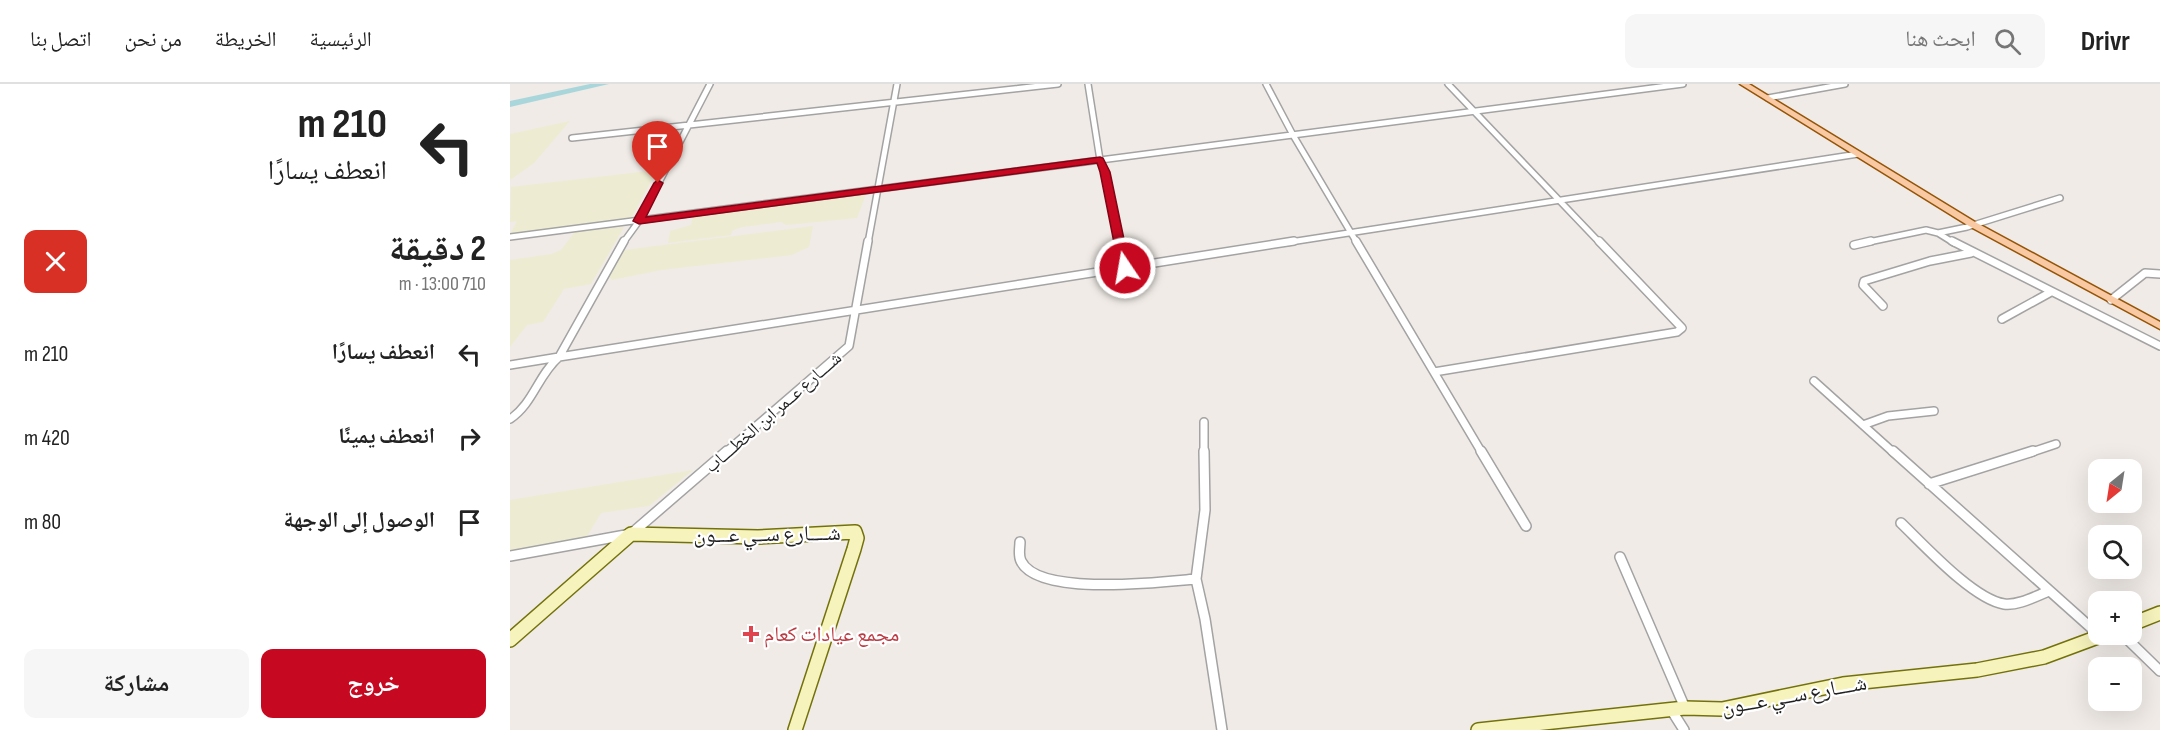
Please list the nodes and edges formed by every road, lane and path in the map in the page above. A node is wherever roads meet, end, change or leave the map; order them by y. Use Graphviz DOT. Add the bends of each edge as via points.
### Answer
graph roads {
  1 [pos="710,84"];
  2 [pos="897,84"];
  3 [pos="1058,84"];
  4 [pos="1088,84"];
  5 [pos="1266,84"];
  6 [pos="1448,84"];
  7 [pos="1683,84"];
  8 [pos="1744,84"];
  9 [pos="1845,84"];
  10 [pos="1768,98"];
  11 [pos="894,102"];
  12 [pos="1472,111"];
  13 [pos="689,125"];
  14 [pos="1293,135"];
  15 [pos="572,138"];
  16 [pos="1858,154"];
  17 [pos="1100,160"];
  18 [pos="877,189"];
  19 [pos="2060,198"];
  20 [pos="1561,200"];
  21 [pos="639,221"];
  22 [pos="1972,224"];
  23 [pos="1352,233"];
  24 [pos="1938,233"];
  25 [pos="510,237"];
  26 [pos="1854,245"];
  27 [pos="1971,253"];
  28 [pos="1125,268"];
  29 [pos="2160,274"];
  30 [pos="2051,292"];
  31 [pos="2111,300"];
  32 [pos="1883,306"];
  33 [pos="857,309"];
  34 [pos="2002,319"];
  35 [pos="2160,326"];
  36 [pos="2160,346"];
  37 [pos="559,357"];
  38 [pos="510,365"];
  39 [pos="1434,372"];
  40 [pos="1814,381"];
  41 [pos="1934,411"];
  42 [pos="510,419"];
  43 [pos="1204,422"];
  44 [pos="1863,425"];
  45 [pos="2056,444"];
  46 [pos="1929,484"];
  47 [pos="1901,523"];
  48 [pos="1526,526"];
  49 [pos="631,534"];
  50 [pos="1020,542"];
  51 [pos="510,556"];
  52 [pos="1620,557"];
  53 [pos="1196,579"];
  54 [pos="2049,591"];
  55 [pos="2160,613"];
  56 [pos="2142,620"];
  57 [pos="2088,624"];
  58 [pos="510,640"];
  59 [pos="2088,640"];
  60 [pos="2133,645"];
  61 [pos="2160,671"];
  62 [pos="1678,710"];
  63 [pos="795,730"];
  64 [pos="1222,730"];
  65 [pos="1478,730"];
  66 [pos="1684,730"];
  1 -- 13 [label="street"];
  2 -- 11 [label="street, شــــارع عــمر ابن الخطــــاب"];
  3 -- 11 [label="street"];
  4 -- 17 [label="street"];
  5 -- 14 [label="street"];
  6 -- 12 [label="street"];
  7 -- 12 [label="street"];
  8 -- 10 [label="main road"];
  9 -- 10 [label="street"];
  10 -- 16 [label="main road"];
  11 -- 13 [label="street"];
  11 -- 18 [label="street, شــــارع عــمر ابن الخطــــاب"];
  12 -- 14 [label="street"];
  12 -- 20 [label="street"];
  13 -- 15 [label="street"];
  13 -- 21 [label="street"];
  14 -- 17 [label="street"];
  14 -- 23 [label="street"];
  16 -- 20 [label="street"];
  16 -- 22 [label="main road"];
  17 -- 18 [label="street"];
  17 -- 28 [label="street"];
  18 -- 21 [label="street"];
  18 -- 33 [label="street, شــــارع عــمر ابن الخطــــاب"];
  19 -- 22 [label="street"];
  20 -- 23 [label="street"];
  20 -- 39 [label="street" via="1681,324 1681,330"];
  21 -- 25 [label="street"];
  21 -- 37 [label="street" via="615,254"];
  22 -- 24 [label="street"];
  22 -- 31 [label="main road"];
  23 -- 28 [label="street"];
  23 -- 39 [label="street"];
  24 -- 26 [label="street" via="1926,230"];
  24 -- 27 [label="street"];
  27 -- 30 [label="street"];
  27 -- 32 [label="street" via="1864,281 1863,285"];
  28 -- 33 [label="street"];
  29 -- 31 [label="street" via="2145,273"];
  30 -- 34 [label="street"];
  30 -- 36 [label="street"];
  31 -- 35 [label="main road"];
  33 -- 37 [label="street"];
  33 -- 49 [label="street, شــــارع عــمر ابن الخطــــاب" via="851,339 843,353"];
  37 -- 38 [label="street"];
  37 -- 42 [label="street" via="547,367 522,411"];
  39 -- 48 [label="street"];
  40 -- 44 [label="street"];
  41 -- 44 [label="street" via="1888,416"];
  43 -- 53 [label="street" via="1205,510"];
  44 -- 46 [label="street"];
  45 -- 46 [label="street"];
  46 -- 54 [label="street"];
  47 -- 54 [label="street" via="1986,597 2005,604"];
  49 -- 51 [label="street"];
  49 -- 58 [label="street"];
  49 -- 63 [label="street, شــــارع ســي عـــون" via="758,537 855,532 854,549"];
  50 -- 53 [label="street" via="1025,567 1037,576 1060,583"];
  52 -- 62 [label="street"];
  53 -- 64 [label="street"];
  54 -- 57 [label="street"];
  55 -- 56 [label="street"];
  59 -- 62 [label="street, شــــارع ســي عـــون" via="2044,657 1977,670 1843,684 1722,709"];
  60 -- 61 [label="street"];
  62 -- 65 [label="street, شــــارع ســي عـــون"];
  62 -- 66 [label="street"];
}
